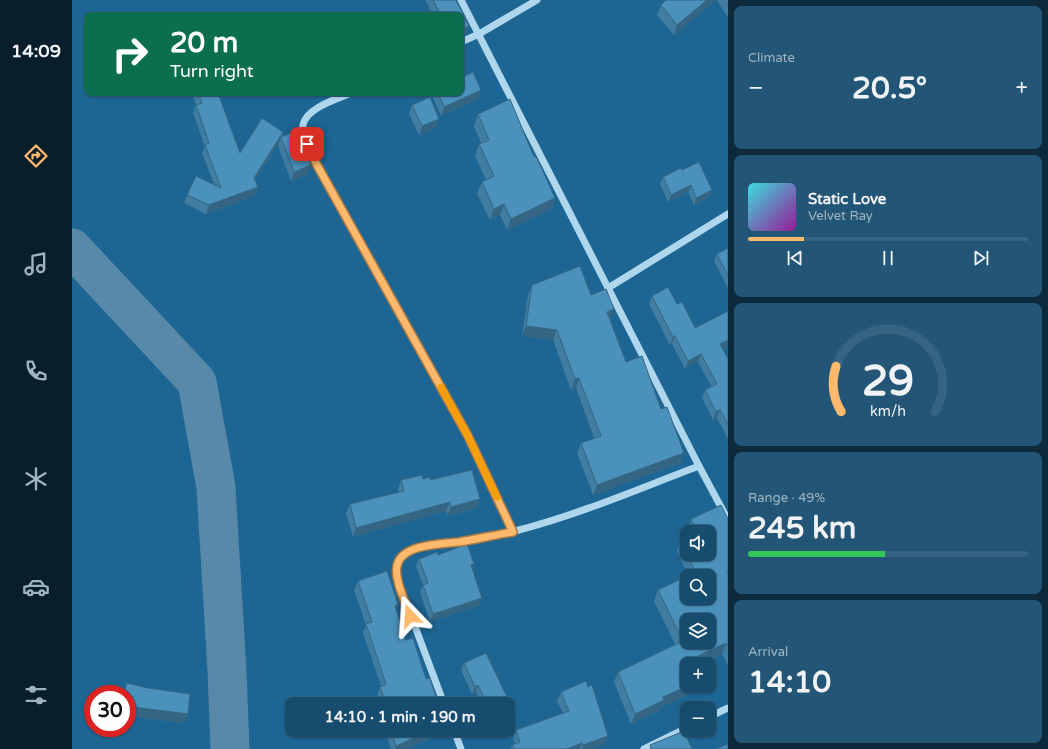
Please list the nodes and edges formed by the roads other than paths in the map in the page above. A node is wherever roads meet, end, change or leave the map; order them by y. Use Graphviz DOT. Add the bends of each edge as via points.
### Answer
graph roads {
  1 [pos="461,0"];
  2 [pos="536,0"];
  3 [pos="479,34"];
  4 [pos="464,41"];
  5 [pos="344,96"];
  6 [pos="728,214"];
  7 [pos="608,288"];
  8 [pos="699,466"];
  9 [pos="728,520"];
  10 [pos="513,532"];
  11 [pos="441,697"];
  12 [pos="728,708"];
  13 [pos="716,714"];
  14 [pos="680,731"];
  15 [pos="457,737"];
  16 [pos="461,749"];
  17 [pos="644,749"];
  1 -- 3 [label="street"];
  2 -- 3 [label="street"];
  3 -- 4 [label="street"];
  3 -- 7 [label="street"];
  5 -- 10 [label="street" via="319,106 308,116 303,125 310,152 468,436"];
  6 -- 7 [label="street"];
  7 -- 8 [label="street"];
  8 -- 9 [label="street"];
  8 -- 10 [label="street" via="553,521"];
  10 -- 11 [label="street" via="425,546 411,550 398,561 398,581"];
  12 -- 13 [label="street"];
  14 -- 17 [label="street"];
  15 -- 16 [label="street"];
}
